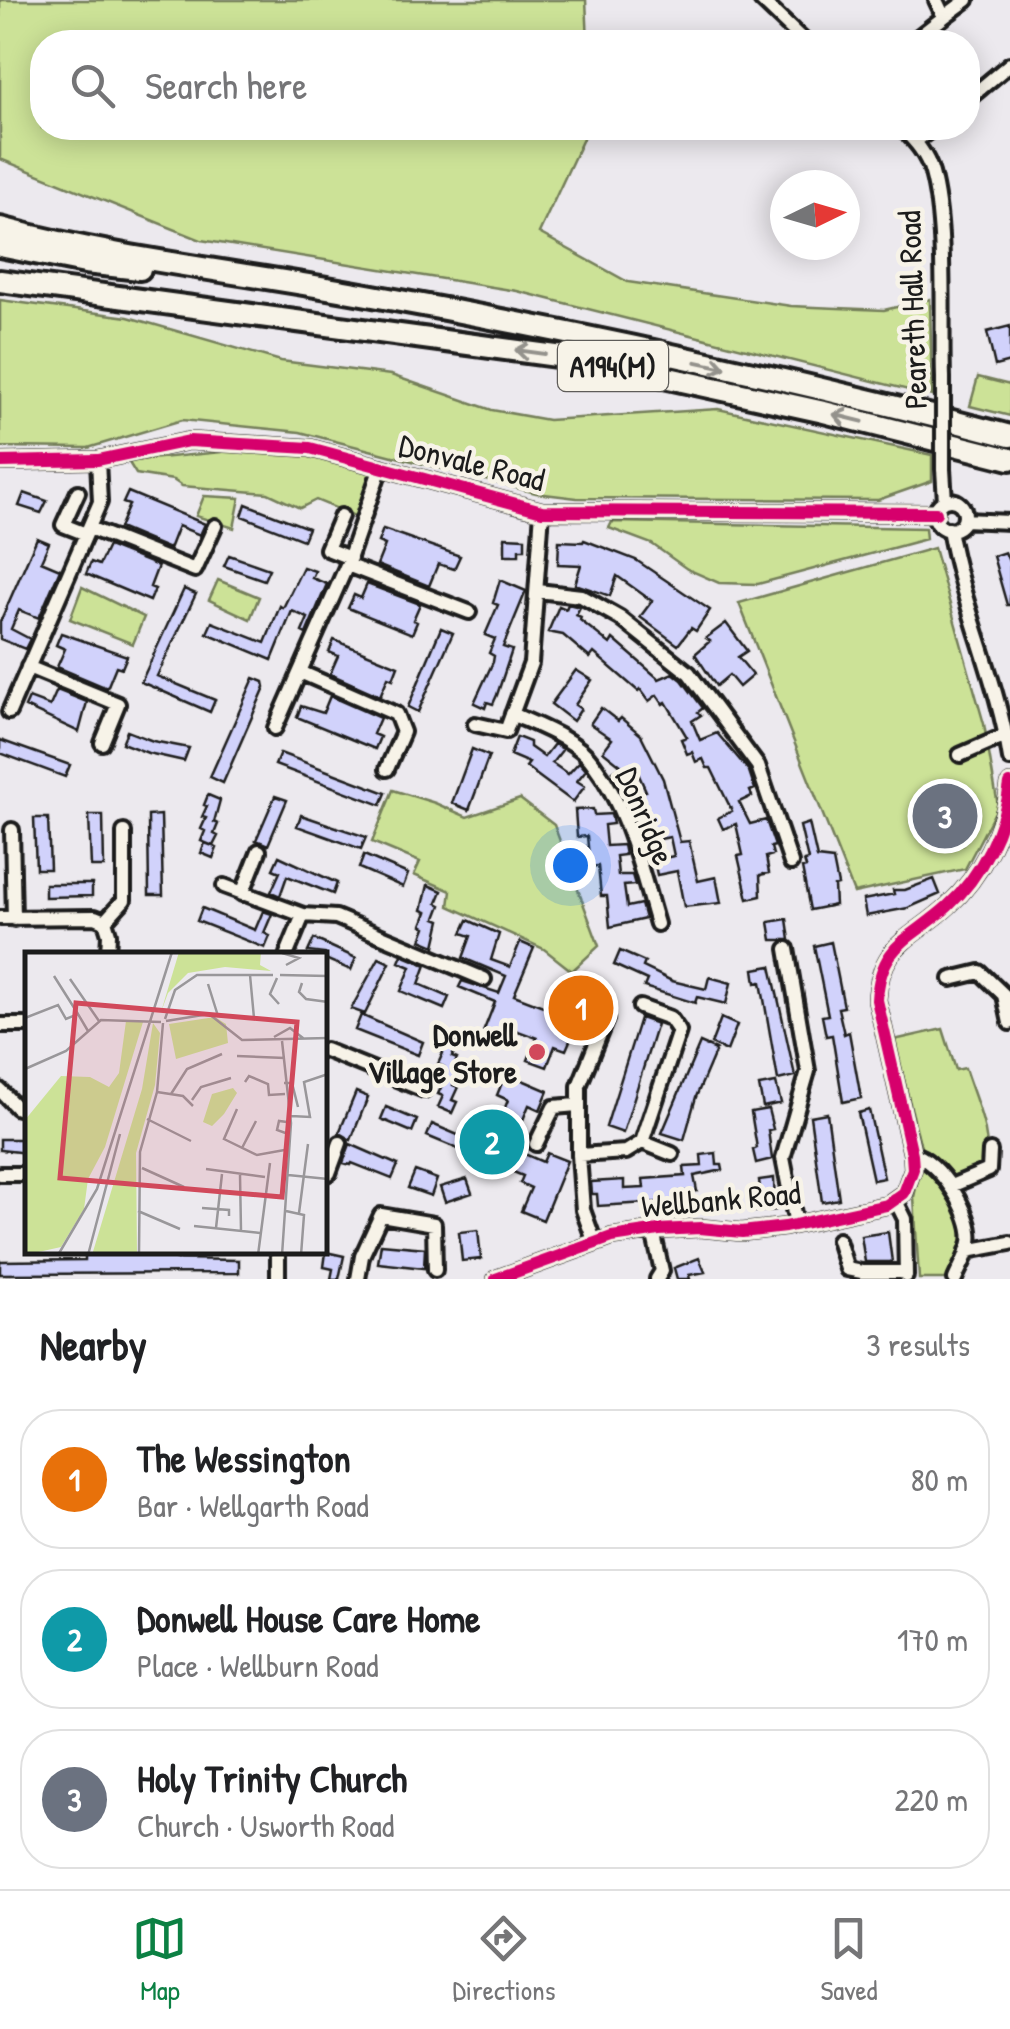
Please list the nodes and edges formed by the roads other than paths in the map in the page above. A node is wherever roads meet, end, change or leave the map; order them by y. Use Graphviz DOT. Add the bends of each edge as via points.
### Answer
graph roads {
  1 [pos="761,0"];
  2 [pos="936,0"];
  3 [pos="966,0"];
  4 [pos="944,17"];
  5 [pos="793,30"];
  6 [pos="927,30"];
  7 [pos="1010,64"];
  8 [pos="980,89"];
  9 [pos="918,140"];
  10 [pos="916,142"];
  11 [pos="0,228"];
  12 [pos="0,246"];
  13 [pos="0,268"];
  14 [pos="0,281"];
  15 [pos="375,296"];
  16 [pos="208,308"];
  17 [pos="1010,436"];
  18 [pos="98,460"];
  19 [pos="1010,460"];
  20 [pos="0,462"];
  21 [pos="382,468"];
  22 [pos="78,492"];
  23 [pos="945,501"];
  24 [pos="542,511"];
  25 [pos="936,513"];
  26 [pos="341,516"];
  27 [pos="964,520"];
  28 [pos="1010,522"];
  29 [pos="216,526"];
  30 [pos="949,529"];
  31 [pos="88,531"];
  32 [pos="348,561"];
  33 [pos="538,591"];
  34 [pos="469,612"];
  35 [pos="28,666"];
  36 [pos="300,672"];
  37 [pos="9,712"];
  38 [pos="512,714"];
  39 [pos="474,724"];
  40 [pos="275,728"];
  41 [pos="1006,734"];
  42 [pos="102,743"];
  43 [pos="960,755"];
  44 [pos="1010,759"];
  45 [pos="387,770"];
  46 [pos="1010,784"];
  47 [pos="1006,821"];
  48 [pos="12,830"];
  49 [pos="124,832"];
  50 [pos="259,851"];
  51 [pos="791,862"];
  52 [pos="224,886"];
  53 [pos="242,894"];
  54 [pos="303,915"];
  55 [pos="7,918"];
  56 [pos="105,922"];
  57 [pos="658,924"];
  58 [pos="787,949"];
  59 [pos="108,952"];
  60 [pos="289,952"];
  61 [pos="484,979"];
  62 [pos="951,980"];
  63 [pos="640,1007"];
  64 [pos="606,1019"];
  65 [pos="1010,1023"];
  66 [pos="0,1024"];
  67 [pos="25,1026"];
  68 [pos="328,1051"];
  69 [pos="0,1090"];
  70 [pos="424,1090"];
  71 [pos="577,1105"];
  72 [pos="17,1108"];
  73 [pos="642,1142"];
  74 [pos="340,1143"];
  75 [pos="536,1144"];
  76 [pos="990,1151"];
  77 [pos="672,1154"];
  78 [pos="912,1154"];
  79 [pos="579,1155"];
  80 [pos="328,1173"];
  81 [pos="951,1186"];
  82 [pos="896,1201"];
  83 [pos="796,1224"];
  84 [pos="653,1231"];
  85 [pos="838,1240"];
  86 [pos="1010,1243"];
  87 [pos="594,1244"];
  88 [pos="967,1252"];
  89 [pos="435,1270"];
  90 [pos="906,1275"];
  91 [pos="358,1279"];
  92 [pos="496,1279"];
  93 [pos="657,1279"];
  94 [pos="955,1279"];
  1 -- 5 [label="street"];
  2 -- 4 [label="street"];
  3 -- 4 [label="street"];
  4 -- 6 [label="street"];
  7 -- 8 [label="street"];
  9 -- 10 [label="street"];
  10 -- 23 [label="street, Peareth Hall Road, bridge" via="932,172 938,214"];
  11 -- 15 [label="highway, A194(M)"];
  12 -- 15 [label="highway, A194(M)" via="85,263"];
  13 -- 16 [label="highway, A194(M)"];
  14 -- 16 [label="highway, A194(M)"];
  15 -- 17 [label="highway, A194(M), one-way" via="821,388"];
  19 -- 16 [label="highway, A194(M), one-way" via="586,360"];
  18 -- 20 [label="street, Donvale Road"];
  18 -- 21 [label="street, Donvale Road" via="188,440 310,448"];
  18 -- 31 [label="street" via="100,502"];
  21 -- 24 [label="street, Donvale Road"];
  21 -- 32 [label="street, Donvale Road"];
  22 -- 31 [label="street" via="62,526"];
  23 -- 25 [label="street"];
  23 -- 27 [label="street" via="962,506"];
  24 -- 25 [label="street, Donvale Road"];
  24 -- 33 [label="street"];
  25 -- 30 [label="street" via="940,526"];
  26 -- 32 [label="street" via="327,549"];
  27 -- 28 [label="street"];
  27 -- 30 [label="street"];
  29 -- 31 [label="street" via="195,570"];
  30 -- 41 [label="street"];
  31 -- 35 [label="street"];
  32 -- 34 [label="street"];
  32 -- 36 [label="street, Donvale Road"];
  33 -- 38 [label="street" via="531,663"];
  33 -- 51 [label="street" via="581,596 689,673 758,766"];
  35 -- 37 [label="street"];
  35 -- 42 [label="street" via="118,704"];
  36 -- 40 [label="street, Donvale Road"];
  36 -- 45 [label="street" via="396,714 403,732"];
  38 -- 39 [label="street" via="506,732"];
  38 -- 57 [label="street, Donridge" via="592,760 628,826"];
  41 -- 43 [label="street"];
  41 -- 44 [label="street"];
  46 -- 47 [label="street"];
  47 -- 78 [label="street" via="950,905 890,954 879,974 878,1000"];
  48 -- 55 [label="street"];
  49 -- 56 [label="street" via="124,900"];
  50 -- 53 [label="street"];
  52 -- 53 [label="street"];
  53 -- 54 [label="street"];
  54 -- 60 [label="street"];
  54 -- 61 [label="street" via="336,917"];
  55 -- 56 [label="street"];
  56 -- 59 [label="street"];
  58 -- 83 [label="street" via="808,1070 783,1158"];
  62 -- 65 [label="street" via="980,972 1004,995"];
  63 -- 73 [label="street" via="670,1018 679,1031"];
  64 -- 71 [label="street"];
  66 -- 67 [label="street"];
  68 -- 70 [label="street"];
  69 -- 72 [label="street"];
  71 -- 75 [label="street" via="554,1107"];
  71 -- 79 [label="street"];
  73 -- 77 [label="street"];
  73 -- 79 [label="street" via="626,1152"];
  74 -- 80 [label="street"];
  76 -- 81 [label="street" via="989,1170"];
  78 -- 81 [label="street"];
  78 -- 82 [label="street" via="909,1181"];
  79 -- 87 [label="street" via="583,1210"];
  81 -- 88 [label="street" via="968,1221"];
  82 -- 83 [label="street, Wellbank Road"];
  82 -- 90 [label="street" via="905,1219"];
  83 -- 84 [label="street, Wellbank Road" via="742,1232"];
  84 -- 87 [label="street, Wellbank Road"];
  84 -- 93 [label="street" via="662,1271"];
  85 -- 90 [label="street" via="847,1269"];
  86 -- 88 [label="street"];
  87 -- 92 [label="street, Wellbank Road"];
  88 -- 94 [label="street"];
  89 -- 91 [label="street" via="435,1217 381,1216"];
}
